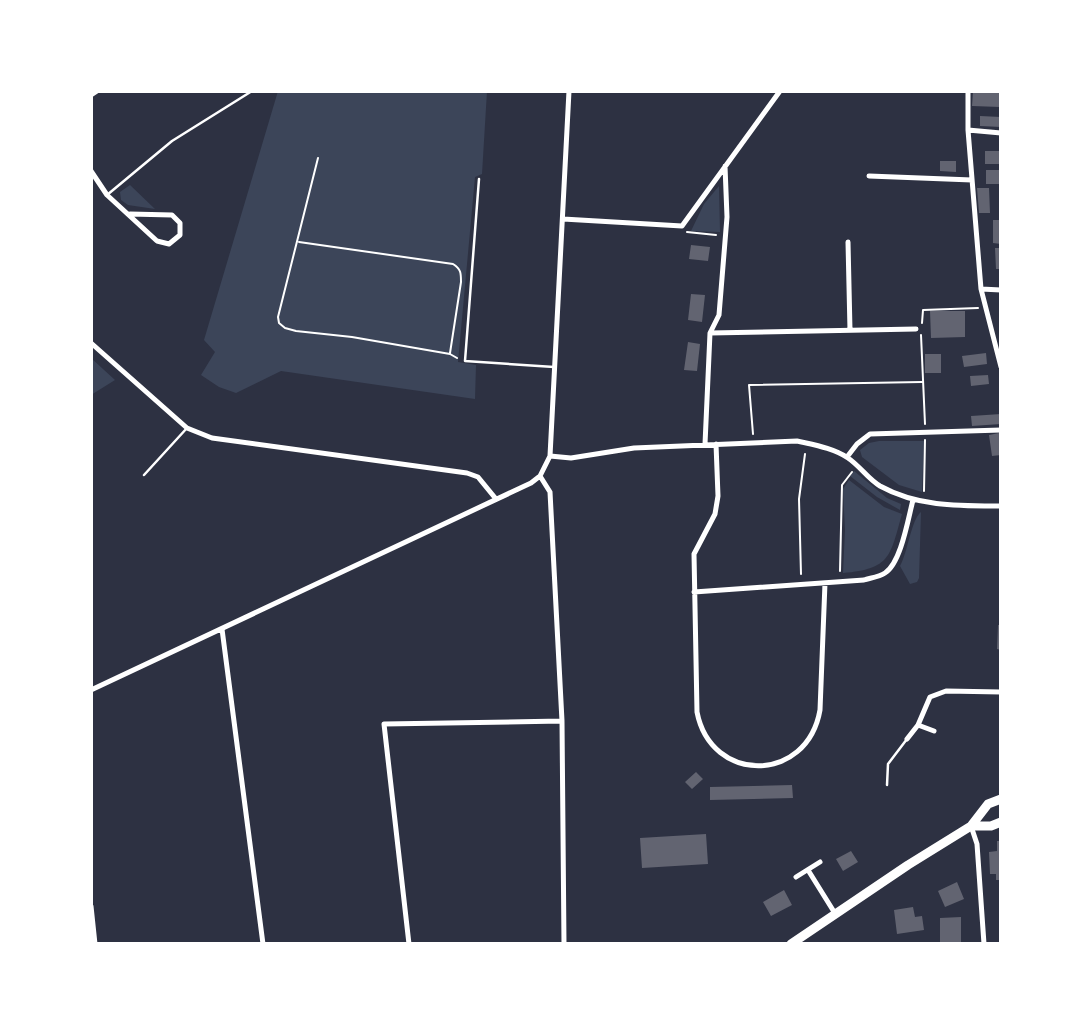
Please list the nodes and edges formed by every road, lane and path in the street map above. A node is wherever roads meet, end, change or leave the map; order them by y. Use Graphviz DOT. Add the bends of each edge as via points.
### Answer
graph roads {
  1 [pos="97,91"];
  2 [pos="253,91"];
  3 [pos="569,91"];
  4 [pos="780,91"];
  5 [pos="968,91"];
  6 [pos="91,95"];
  7 [pos="968,130"];
  8 [pos="1001,133"];
  9 [pos="318,158"];
  10 [pos="725,166"];
  11 [pos="91,171"];
  12 [pos="869,176"];
  13 [pos="479,179"];
  14 [pos="972,180"];
  15 [pos="107,195"];
  16 [pos="130,214"];
  17 [pos="563,219"];
  18 [pos="682,226"];
  19 [pos="725,235"];
  20 [pos="297,242"];
  21 [pos="848,242"];
  22 [pos="981,289"];
  23 [pos="1001,290"];
  24 [pos="986,307"];
  25 [pos="916,329"];
  26 [pos="850,330"];
  27 [pos="710,333"];
  28 [pos="91,343"];
  29 [pos="450,354"];
  30 [pos="465,361"];
  31 [pos="554,367"];
  32 [pos="1001,367"];
  33 [pos="923,382"];
  34 [pos="187,428"];
  35 [pos="1001,430"];
  36 [pos="926,433"];
  37 [pos="753,443"];
  38 [pos="807,443"];
  39 [pos="705,444"];
  40 [pos="716,444"];
  41 [pos="550,456"];
  42 [pos="847,457"];
  43 [pos="856,465"];
  44 [pos="144,475"];
  45 [pos="540,476"];
  46 [pos="496,499"];
  47 [pos="912,500"];
  48 [pos="924,502"];
  49 [pos="1001,506"];
  50 [pos="840,582"];
  51 [pos="825,583"];
  52 [pos="802,585"];
  53 [pos="694,592"];
  54 [pos="222,629"];
  55 [pos="91,690"];
  56 [pos="1001,692"];
  57 [pos="562,721"];
  58 [pos="918,725"];
  59 [pos="934,731"];
  60 [pos="907,739"];
  61 [pos="887,785"];
  62 [pos="1001,797"];
  63 [pos="1001,822"];
  64 [pos="971,826"];
  65 [pos="820,862"];
  66 [pos="808,870"];
  67 [pos="796,877"];
  68 [pos="91,906"];
  69 [pos="836,915"];
  70 [pos="95,944"];
  71 [pos="263,944"];
  72 [pos="409,944"];
  73 [pos="564,944"];
  74 [pos="791,944"];
  75 [pos="984,944"];
  1 -- 6 [label="street"];
  2 -- 15 [label="lane" via="172,141"];
  3 -- 17 [label="street"];
  4 -- 10 [label="street"];
  5 -- 7 [label="street"];
  7 -- 8 [label="street"];
  7 -- 14 [label="street"];
  9 -- 20 [label="path"];
  10 -- 18 [label="street"];
  10 -- 19 [label="street"];
  11 -- 15 [label="street"];
  12 -- 14 [label="street"];
  13 -- 30 [label="lane"];
  14 -- 22 [label="street"];
  15 -- 16 [label="street"];
  16 -- 16 [label="street" via="172,215 180,223 180,236 172,243 160,242"];
  17 -- 18 [label="street"];
  17 -- 31 [label="street"];
  18 -- 19 [label="path" via="688,234"];
  19 -- 27 [label="street" via="719,315"];
  20 -- 29 [label="path" via="458,267 461,282"];
  20 -- 29 [label="path" via="278,317 285,328"];
  21 -- 26 [label="street"];
  22 -- 23 [label="street"];
  22 -- 24 [label="street"];
  24 -- 32 [label="street"];
  24 -- 33 [label="path" via="923,310"];
  25 -- 26 [label="street"];
  26 -- 27 [label="street"];
  27 -- 39 [label="street"];
  28 -- 34 [label="street"];
  29 -- 30 [label="path"];
  30 -- 31 [label="lane"];
  31 -- 41 [label="street"];
  33 -- 36 [label="path"];
  33 -- 37 [label="path" via="749,385"];
  34 -- 44 [label="lane"];
  34 -- 46 [label="street" via="212,438 467,473 478,477"];
  35 -- 36 [label="street"];
  36 -- 42 [label="street" via="870,434"];
  36 -- 48 [label="path"];
  37 -- 38 [label="street"];
  37 -- 40 [label="street"];
  38 -- 42 [label="street"];
  38 -- 52 [label="path" via="799,499"];
  39 -- 40 [label="street"];
  39 -- 41 [label="street" via="571,458"];
  40 -- 53 [label="street" via="718,496 715,514 694,554"];
  41 -- 45 [label="street"];
  42 -- 43 [label="street"];
  43 -- 47 [label="street" via="878,485"];
  43 -- 50 [label="path" via="842,485"];
  45 -- 46 [label="street"];
  45 -- 57 [label="street" via="550,492"];
  46 -- 54 [label="street"];
  47 -- 48 [label="street"];
  47 -- 50 [label="street" via="902,542 886,573"];
  48 -- 49 [label="street"];
  50 -- 51 [label="street"];
  51 -- 52 [label="street"];
  51 -- 53 [label="street" via="817,726 793,757 748,767 726,756 699,726"];
  52 -- 53 [label="street"];
  54 -- 55 [label="street"];
  54 -- 71 [label="street"];
  56 -- 58 [label="street" via="937,693 930,697"];
  57 -- 72 [label="street" via="384,724"];
  57 -- 73 [label="street"];
  58 -- 59 [label="street"];
  58 -- 60 [label="street"];
  60 -- 61 [label="lane" via="888,764"];
  62 -- 64 [label="highway" via="988,804"];
  63 -- 64 [label="highway"];
  64 -- 69 [label="highway"];
  64 -- 75 [label="street" via="977,844"];
  65 -- 66 [label="street"];
  66 -- 67 [label="street"];
  66 -- 69 [label="street"];
  68 -- 70 [label="street"];
  69 -- 74 [label="highway"];
}
